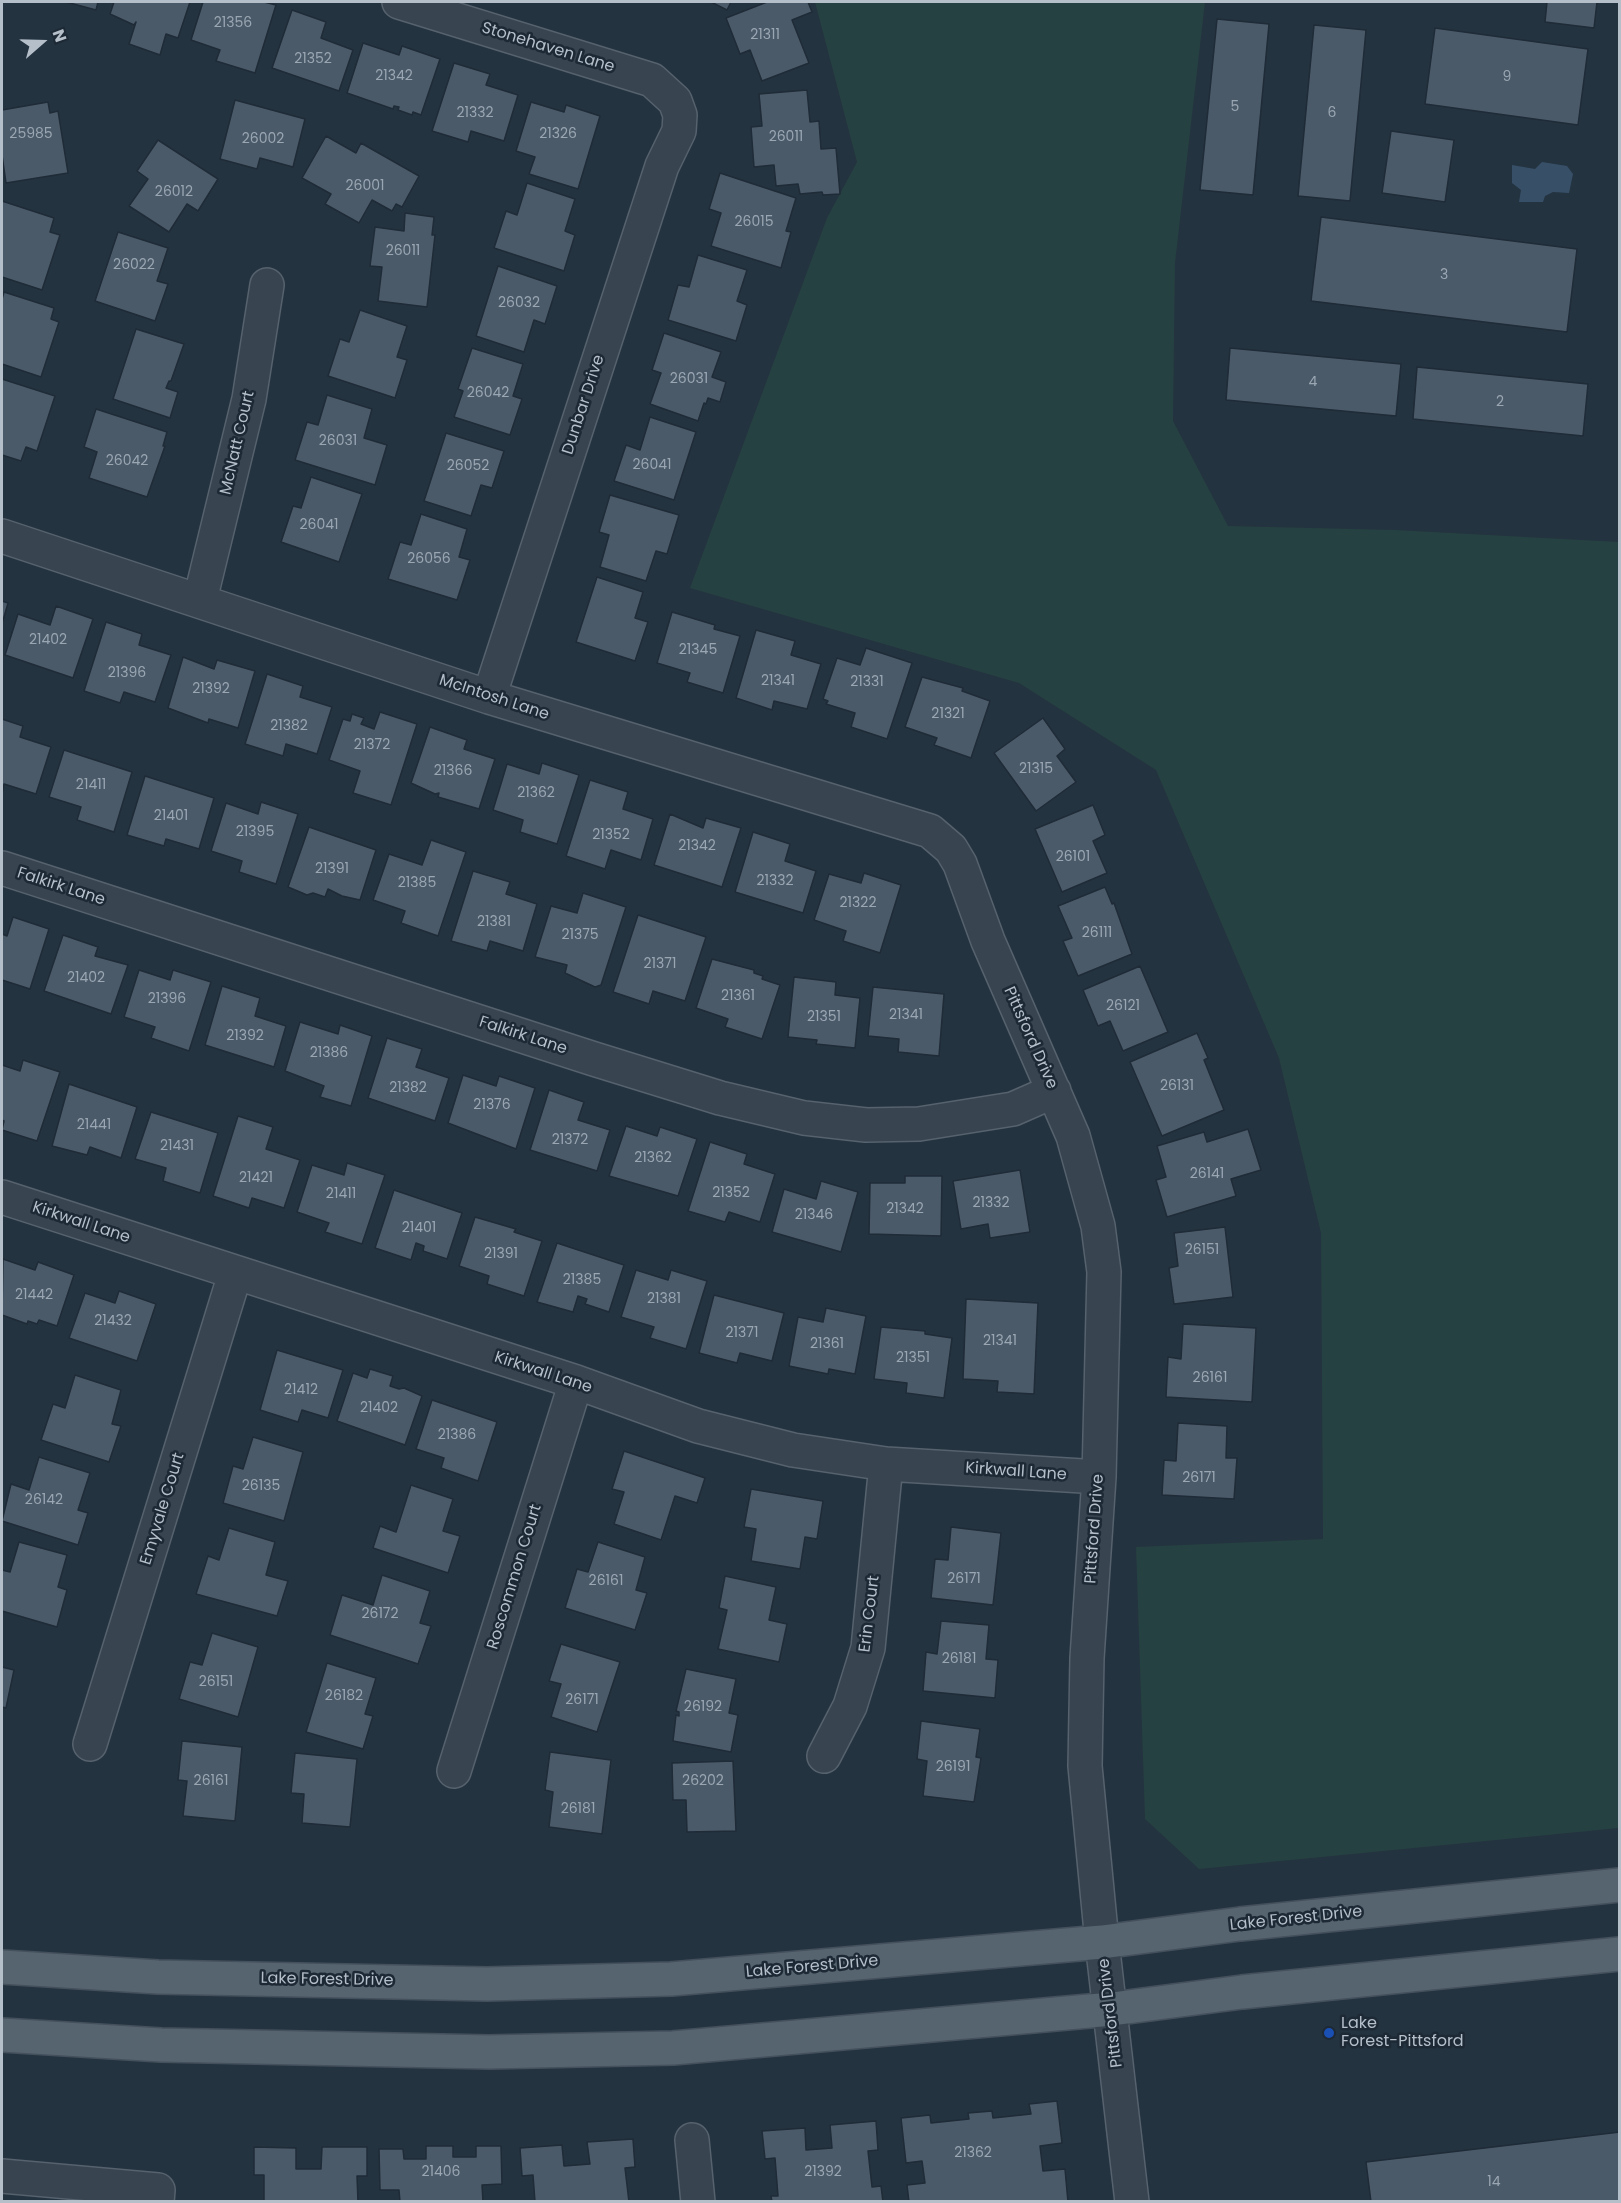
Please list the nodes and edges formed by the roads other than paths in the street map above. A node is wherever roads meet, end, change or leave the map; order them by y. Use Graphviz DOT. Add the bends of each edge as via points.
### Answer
graph roads {
  1 [pos="399,2"];
  2 [pos="680,115"];
  3 [pos="267,285"];
  4 [pos="2,536"];
  5 [pos="200,600"];
  6 [pos="489,697"];
  7 [pos="2,868"];
  8 [pos="965,880"];
  9 [pos="1054,1092"];
  10 [pos="2,1197"];
  11 [pos="235,1274"];
  12 [pos="576,1382"];
  13 [pos="886,1464"];
  14 [pos="1099,1477"];
  15 [pos="90,1744"];
  16 [pos="824,1756"];
  17 [pos="454,1771"];
  18 [pos="1620,1885"];
  19 [pos="1102,1942"];
  20 [pos="1620,1954"];
  21 [pos="2,1966"];
  22 [pos="1112,2010"];
  23 [pos="2,2035"];
  24 [pos="692,2140"];
  25 [pos="2,2176"];
  26 [pos="157,2202"];
  27 [pos="698,2202"];
  28 [pos="1132,2202"];
  1 -- 2 [label="street, Stonehaven Lane" via="652,80 675,101"];
  2 -- 6 [label="street, Dunbar Drive" via="679,130 662,166"];
  3 -- 5 [label="street, McNatt Court" via="249,399"];
  4 -- 5 [label="street, McIntosh Lane"];
  5 -- 6 [label="street, McIntosh Lane"];
  6 -- 8 [label="street, McIntosh Lane" via="930,831 951,849"];
  7 -- 9 [label="street, Falkirk Lane" via="617,1066 720,1098 804,1118 866,1125 918,1124 1013,1109"];
  8 -- 9 [label="street, Pittsford Drive"];
  9 -- 14 [label="street, Pittsford Drive" via="1088,1182 1104,1272"];
  10 -- 11 [label="street, Kirkwall Lane"];
  11 -- 12 [label="street, Kirkwall Lane"];
  11 -- 15 [label="street, Emyvale Court"];
  12 -- 13 [label="street, Kirkwall Lane" via="698,1426 793,1450"];
  12 -- 17 [label="street, Roscommon Court"];
  13 -- 14 [label="street, Kirkwall Lane"];
  13 -- 16 [label="street, Erin Court" via="868,1648 850,1706"];
  14 -- 19 [label="street, Pittsford Drive" via="1087,1658 1085,1766"];
  18 -- 19 [label="main road, Lake Forest Drive"];
  19 -- 21 [label="main road, Lake Forest Drive" via="670,1979 510,1983 158,1977"];
  19 -- 22 [label="street, Pittsford Drive"];
  20 -- 22 [label="main road" via="1242,1992"];
  22 -- 23 [label="main road" via="661,2048 489,2052 161,2045"];
  22 -- 28 [label="street, Pittsford Drive"];
  24 -- 27 [label="street"];
  25 -- 26 [label="street" via="158,2190"];
}
